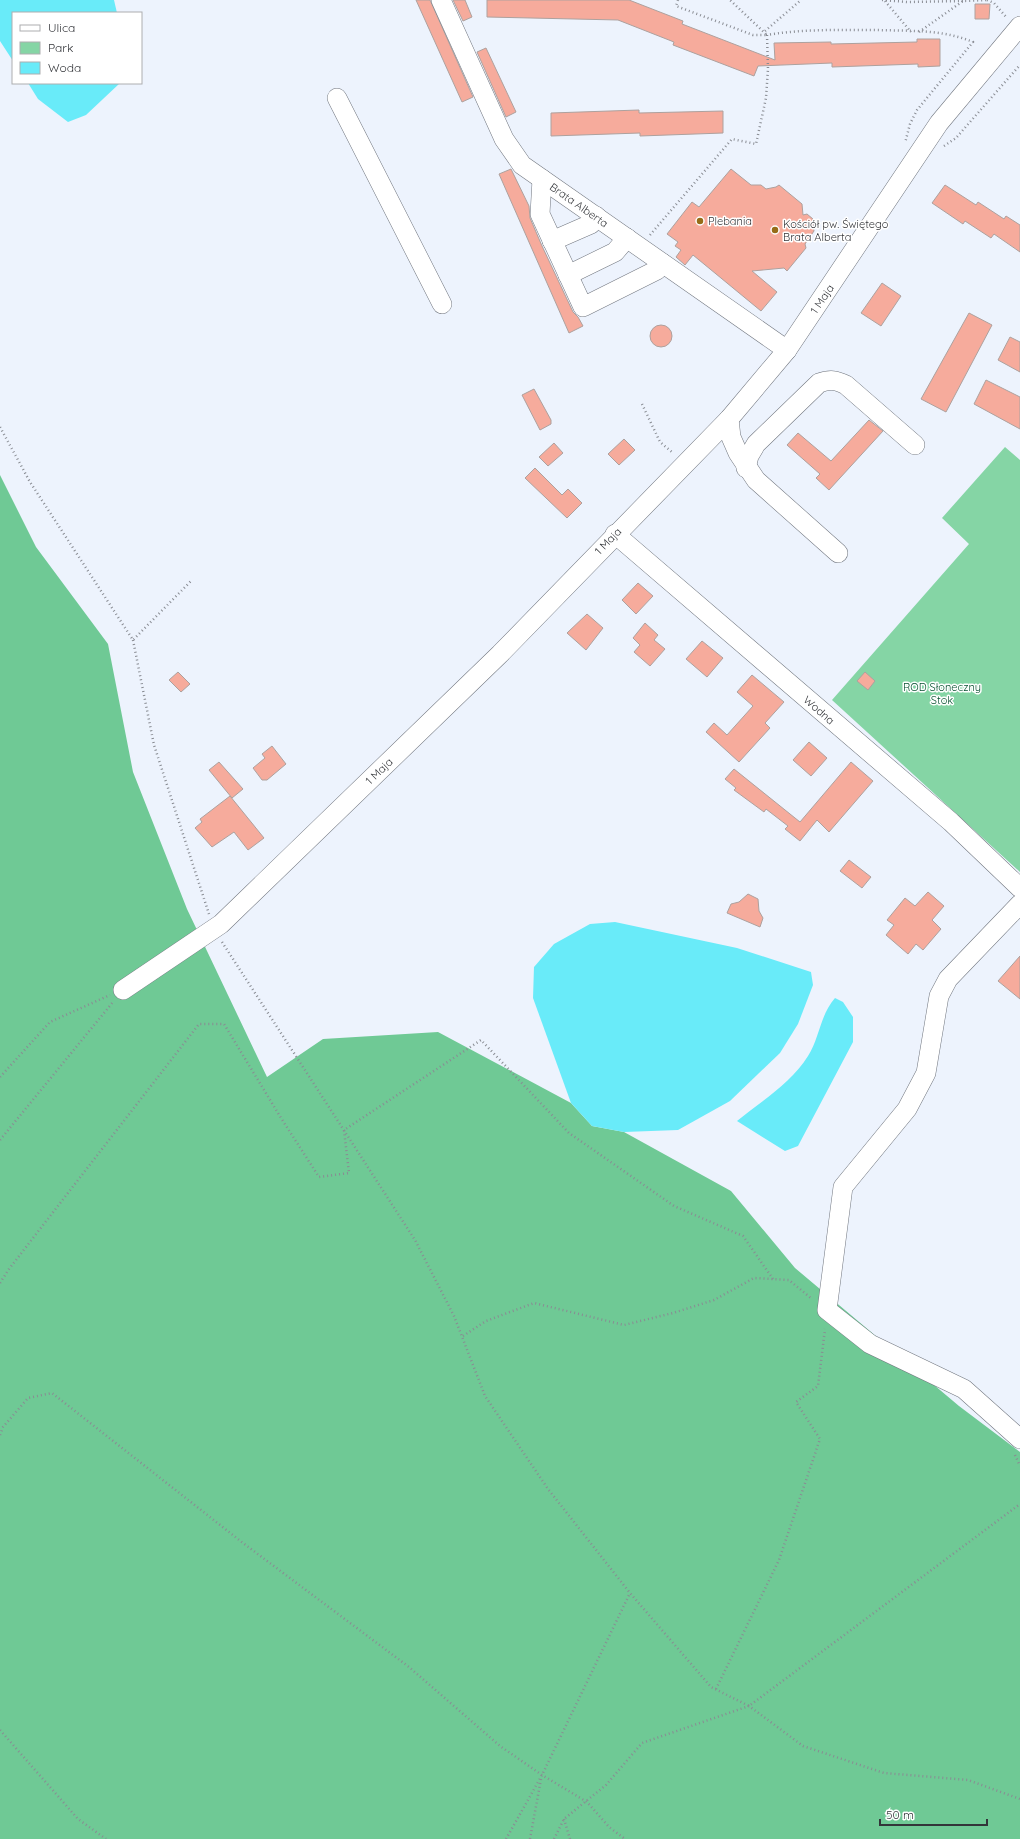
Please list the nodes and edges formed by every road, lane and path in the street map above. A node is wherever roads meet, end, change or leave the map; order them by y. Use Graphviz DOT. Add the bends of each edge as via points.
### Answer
graph roads {
  1 [pos="441,0"];
  2 [pos="678,0"];
  3 [pos="730,0"];
  4 [pos="801,0"];
  5 [pos="883,0"];
  6 [pos="987,0"];
  7 [pos="963,1"];
  8 [pos="1019,27"];
  9 [pos="765,32"];
  10 [pos="911,32"];
  11 [pos="918,32"];
  12 [pos="767,35"];
  13 [pos="1020,65"];
  14 [pos="337,98"];
  15 [pos="903,148"];
  16 [pos="938,151"];
  17 [pos="542,179"];
  18 [pos="596,216"];
  19 [pos="552,241"];
  20 [pos="633,242"];
  21 [pos="662,263"];
  22 [pos="568,275"];
  23 [pos="442,304"];
  24 [pos="787,350"];
  25 [pos="642,404"];
  26 [pos="729,419"];
  27 [pos="0,427"];
  28 [pos="915,445"];
  29 [pos="684,464"];
  30 [pos="746,468"];
  31 [pos="615,534"];
  32 [pos="838,553"];
  33 [pos="192,580"];
  34 [pos="133,640"];
  35 [pos="1020,888"];
  36 [pos="1020,904"];
  37 [pos="214,929"];
  38 [pos="123,990"];
  39 [pos="0,1077"];
  40 [pos="344,1130"];
  41 [pos="0,1140"];
  42 [pos="773,1280"];
  43 [pos="0,1284"];
  44 [pos="827,1310"];
  45 [pos="463,1336"];
  46 [pos="0,1435"];
  47 [pos="1020,1439"];
  48 [pos="1020,1504"];
  49 [pos="630,1593"];
  50 [pos="716,1689"];
  51 [pos="749,1706"];
  52 [pos="0,1730"];
  53 [pos="542,1775"];
  54 [pos="1020,1799"];
  55 [pos="587,1802"];
  56 [pos="564,1818"];
  57 [pos="106,1839"];
  58 [pos="506,1839"];
  59 [pos="530,1839"];
  60 [pos="554,1839"];
  61 [pos="570,1839"];
  62 [pos="625,1839"];
  1 -- 17 [label="street, Brata Alberta" via="504,138 522,165"];
  2 -- 12 [label="path" via="676,6 753,35"];
  3 -- 9 [label="path"];
  4 -- 9 [label="path"];
  5 -- 7 [label="path"];
  5 -- 10 [label="path"];
  6 -- 7 [label="path"];
  6 -- 8 [label="path"];
  7 -- 11 [label="path"];
  8 -- 24 [label="street, 1 Maja" via="939,123"];
  9 -- 12 [label="path"];
  10 -- 11 [label="path"];
  10 -- 12 [label="path" via="824,30 786,31"];
  11 -- 15 [label="path" via="944,33 973,42 917,110"];
  12 -- 20 [label="path" via="766,98 756,144 732,139"];
  13 -- 16 [label="path" via="956,138"];
  14 -- 23 [label="street"];
  17 -- 18 [label="street, Brata Alberta"];
  17 -- 19 [label="street" via="540,214"];
  18 -- 19 [label="street" via="590,224"];
  18 -- 20 [label="street, Brata Alberta"];
  19 -- 22 [label="street"];
  20 -- 21 [label="street, Brata Alberta"];
  20 -- 22 [label="street"];
  21 -- 22 [label="street" via="657,270 583,307"];
  21 -- 24 [label="street, Brata Alberta"];
  24 -- 26 [label="street, 1 Maja"];
  25 -- 29 [label="path" via="660,442"];
  26 -- 29 [label="street, 1 Maja"];
  26 -- 30 [label="street" via="731,437"];
  27 -- 34 [label="path" via="30,482"];
  28 -- 30 [label="street" via="846,385 837,380 827,380 819,383 756,444"];
  29 -- 31 [label="street, 1 Maja"];
  30 -- 32 [label="street" via="756,480"];
  31 -- 35 [label="street, Wodna" via="951,822"];
  31 -- 37 [label="street, 1 Maja" via="500,654"];
  33 -- 34 [label="path"];
  34 -- 37 [label="path" via="154,745"];
  36 -- 44 [label="street" via="948,979 939,996 926,1073 907,1109 843,1187"];
  37 -- 38 [label="street, 1 Maja"];
  37 -- 40 [label="path"];
  38 -- 39 [label="path" via="50,1022"];
  38 -- 41 [label="path"];
  40 -- 42 [label="path" via="482,1040 569,1133 674,1206 743,1236"];
  40 -- 43 [label="path" via="349,1173 319,1177 224,1024 199,1024"];
  40 -- 45 [label="path" via="415,1240"];
  42 -- 44 [label="path" via="789,1280"];
  42 -- 45 [label="path" via="754,1278 714,1300 624,1325 534,1303 486,1321"];
  44 -- 47 [label="street" via="870,1344 964,1389"];
  44 -- 50 [label="path" via="818,1386 796,1402 820,1440 779,1560"];
  45 -- 49 [label="path" via="485,1396 548,1489"];
  46 -- 53 [label="path" via="3,1427 28,1398 52,1393 243,1543 409,1667 500,1746"];
  48 -- 51 [label="path"];
  49 -- 50 [label="path" via="711,1687"];
  49 -- 53 [label="path"];
  50 -- 51 [label="path"];
  51 -- 54 [label="path" via="803,1746 884,1773 968,1780"];
  51 -- 55 [label="path" via="642,1742 606,1785"];
  52 -- 57 [label="path" via="78,1819"];
  53 -- 55 [label="path"];
  53 -- 58 [label="path"];
  53 -- 59 [label="path"];
  55 -- 56 [label="path"];
  55 -- 62 [label="path" via="609,1827"];
  56 -- 60 [label="path"];
  56 -- 61 [label="path"];
}
